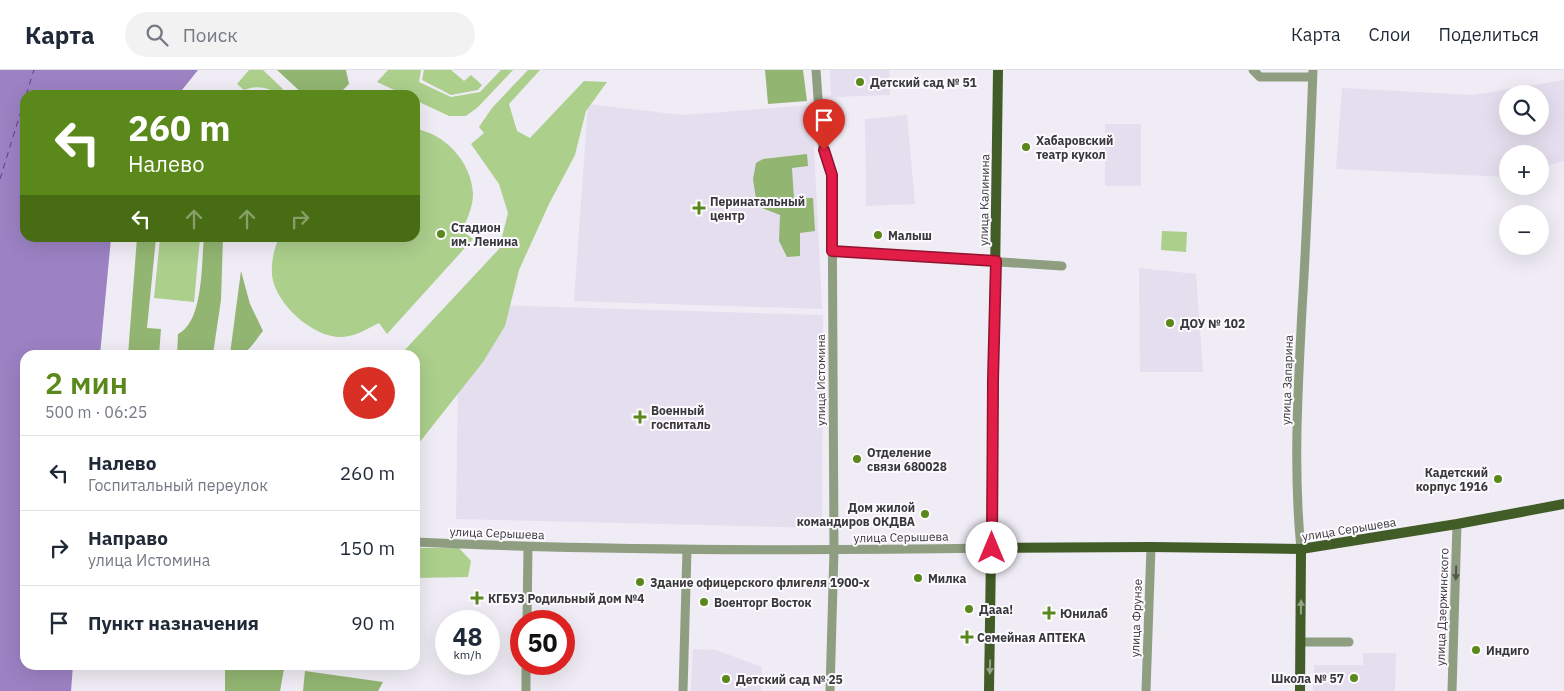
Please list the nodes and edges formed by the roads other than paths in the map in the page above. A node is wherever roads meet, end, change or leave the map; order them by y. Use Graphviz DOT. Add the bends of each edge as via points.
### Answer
graph roads {
  1 [pos="816,70"];
  2 [pos="998,70"];
  3 [pos="1254,70"];
  4 [pos="1312,74"];
  5 [pos="832,251"];
  6 [pos="996,261"];
  7 [pos="1062,266"];
  8 [pos="1564,504"];
  9 [pos="1457,524"];
  10 [pos="420,542"];
  11 [pos="528,547"];
  12 [pos="1151,547"];
  13 [pos="992,548"];
  14 [pos="1301,549"];
  15 [pos="687,550"];
  16 [pos="834,550"];
  17 [pos="527,610"];
  18 [pos="1300,642"];
  19 [pos="1348,642"];
  20 [pos="526,675"];
  21 [pos="526,691"];
  22 [pos="682,691"];
  23 [pos="830,691"];
  24 [pos="989,691"];
  25 [pos="1146,691"];
  26 [pos="1300,691"];
  27 [pos="1452,691"];
  1 -- 5 [label="street, улица Истомина" via="820,140 832,175"];
  2 -- 6 [label="main road, улица Калинина"];
  3 -- 4 [label="street" via="1260,76"];
  4 -- 14 [label="street, улица Запарина" via="1299,373"];
  5 -- 6 [label="street"];
  5 -- 16 [label="street, улица Истомина"];
  6 -- 7 [label="street"];
  6 -- 13 [label="main road, улица Калинина"];
  8 -- 9 [label="main road, улица Серышева"];
  9 -- 14 [label="main road, улица Серышева"];
  9 -- 27 [label="street, улица Дзержинского, one-way"];
  10 -- 11 [label="street, улица Серышева"];
  11 -- 15 [label="street, улица Серышева"];
  11 -- 17 [label="street"];
  12 -- 13 [label="main road, улица Серышева"];
  12 -- 14 [label="main road, улица Серышева"];
  12 -- 25 [label="street, улица Фрунзе"];
  13 -- 16 [label="street, улица Серышева"];
  13 -- 24 [label="main road, улица Калинина, one-way"];
  18 -- 14 [label="main road, улица Запарина, one-way"];
  15 -- 16 [label="street, улица Серышева"];
  15 -- 22 [label="street"];
  16 -- 23 [label="street, улица Истомина"];
  18 -- 19 [label="street"];
  18 -- 26 [label="main road, улица Запарина"];
  20 -- 21 [label="street"];
}
